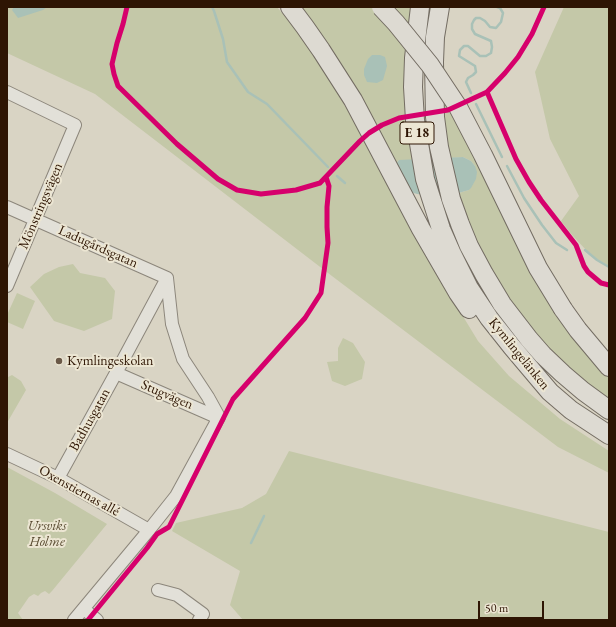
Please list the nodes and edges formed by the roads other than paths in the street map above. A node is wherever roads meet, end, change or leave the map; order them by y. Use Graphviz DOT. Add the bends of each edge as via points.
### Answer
graph roads {
  1 [pos="290,7"];
  2 [pos="381,7"];
  3 [pos="420,7"];
  4 [pos="440,7"];
  5 [pos="7,92"];
  6 [pos="7,207"];
  7 [pos="35,219"];
  8 [pos="446,258"];
  9 [pos="167,278"];
  10 [pos="7,286"];
  11 [pos="609,367"];
  12 [pos="116,373"];
  13 [pos="609,410"];
  14 [pos="218,419"];
  15 [pos="609,435"];
  16 [pos="7,454"];
  17 [pos="58,478"];
  18 [pos="149,530"];
  19 [pos="158,590"];
  20 [pos="84,609"];
  21 [pos="201,617"];
  22 [pos="74,620"];
  23 [pos="97,620"];
  1 -- 8 [label="highway" via="353,100 420,229"];
  2 -- 11 [label="highway, bridge" via="430,65 458,107 535,261 563,309"];
  3 -- 8 [label="highway, E 18" via="414,58 415,120 425,179 441,229"];
  4 -- 13 [label="highway, Kymlingelänken / E 18, bridge" via="435,37 435,117 448,187 469,246 502,304 529,339 563,374"];
  5 -- 7 [label="street, Mönstringsvägen" via="75,125"];
  6 -- 7 [label="street, Ladugårdsgatan"];
  7 -- 9 [label="street, Ladugårdsgatan"];
  7 -- 10 [label="street, Mönstringsvägen"];
  8 -- 15 [label="highway, Kymlingelänken / E 18" via="489,318 550,392 571,410"];
  9 -- 12 [label="street, Badhusgatan"];
  9 -- 14 [label="street" via="172,324 183,359 208,397 219,416"];
  12 -- 14 [label="street, Stugvägen"];
  12 -- 17 [label="street, Badhusgatan"];
  14 -- 18 [label="street" via="176,496"];
  16 -- 17 [label="street, Oxenstiernas allé"];
  17 -- 18 [label="street, Oxenstiernas allé"];
  18 -- 20 [label="street"];
  19 -- 21 [label="street" via="177,595"];
  20 -- 22 [label="street"];
  20 -- 23 [label="street"];
}
